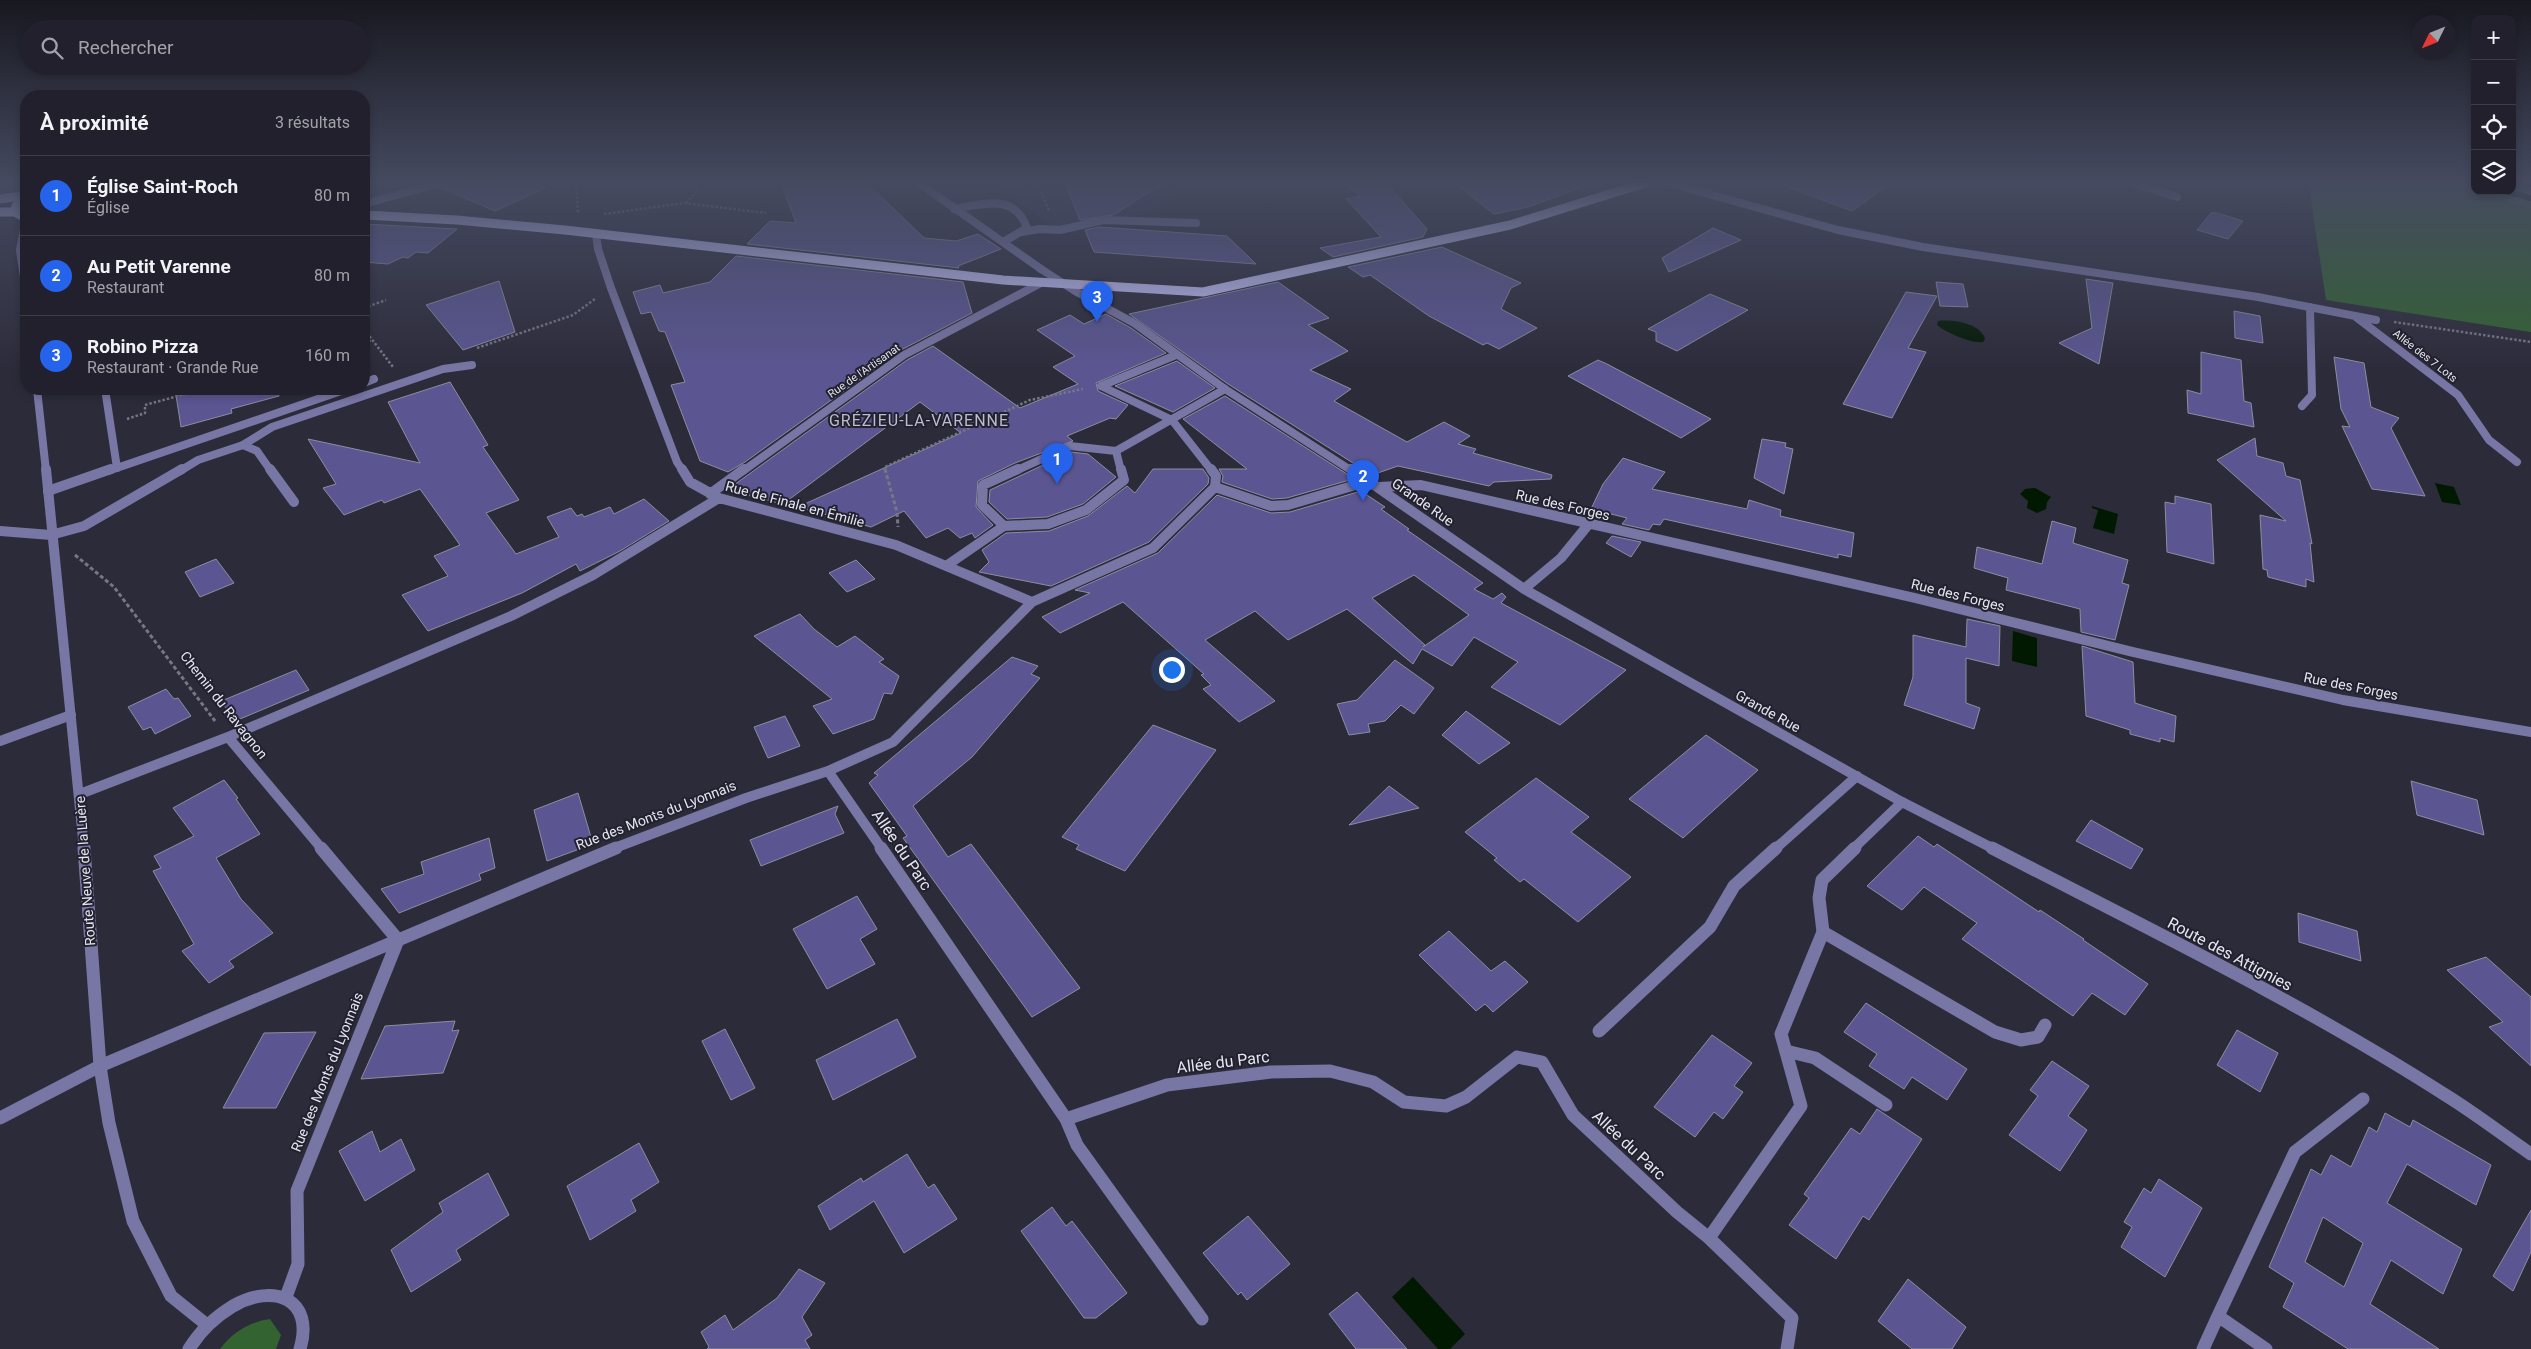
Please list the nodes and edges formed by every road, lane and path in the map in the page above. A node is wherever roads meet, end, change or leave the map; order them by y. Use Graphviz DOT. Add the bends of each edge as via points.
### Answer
graph roads {
  1 [pos="598,246"];
  2 [pos="704,246"];
  3 [pos="1008,246"];
  4 [pos="1413,246"];
  5 [pos="1918,246"];
  6 [pos="1040,283"];
  7 [pos="1062,284"];
  8 [pos="386,300"];
  9 [pos="370,306"];
  10 [pos="2310,307"];
  11 [pos="2355,316"];
  12 [pos="2376,320"];
  13 [pos="370,337"];
  14 [pos="372,340"];
  15 [pos="2531,342"];
  16 [pos="1176,355"];
  17 [pos="472,365"];
  18 [pos="374,379"];
  19 [pos="370,381"];
  20 [pos="1101,386"];
  21 [pos="1226,389"];
  22 [pos="370,394"];
  23 [pos="38,395"];
  24 [pos="106,395"];
  25 [pos="182,395"];
  26 [pos="330,395"];
  27 [pos="366,395"];
  28 [pos="2302,406"];
  29 [pos="1172,420"];
  30 [pos="111,423"];
  31 [pos="243,445"];
  32 [pos="1116,451"];
  33 [pos="2517,462"];
  34 [pos="117,468"];
  35 [pos="1369,481"];
  36 [pos="1215,487"];
  37 [pos="1378,487"];
  38 [pos="48,491"];
  39 [pos="714,496"];
  40 [pos="294,502"];
  41 [pos="1588,525"];
  42 [pos="1004,526"];
  43 [pos="0,531"];
  44 [pos="51,535"];
  45 [pos="896,545"];
  46 [pos="946,566"];
  47 [pos="1524,589"];
  48 [pos="1032,602"];
  49 [pos="71,716"];
  50 [pos="2531,732"];
  51 [pos="228,737"];
  52 [pos="0,741"];
  53 [pos="828,771"];
  54 [pos="1857,776"];
  55 [pos="80,794"];
  56 [pos="1902,802"];
  57 [pos="1822,932"];
  58 [pos="398,940"];
  59 [pos="2045,1025"];
  60 [pos="1599,1031"];
  61 [pos="1786,1051"];
  62 [pos="100,1066"];
  63 [pos="2363,1099"];
  64 [pos="1886,1105"];
  65 [pos="0,1118"];
  66 [pos="1066,1119"];
  67 [pos="2531,1154"];
  68 [pos="1709,1238"];
  69 [pos="286,1297"];
  70 [pos="2218,1316"];
  71 [pos="1202,1319"];
  72 [pos="207,1325"];
  73 [pos="189,1349"];
  74 [pos="300,1349"];
  75 [pos="1788,1349"];
  76 [pos="2203,1349"];
  77 [pos="2266,1349"];
  1 -- 39 [label="street, Rue de Finale en Émilie" via="677,462 690,482"];
  2 -- 6 [label="main road"];
  3 -- 7 [label="street, Grande Rue"];
  4 -- 7 [label="main road" via="1203,292"];
  5 -- 10 [label="street"];
  6 -- 7 [label="main road"];
  6 -- 39 [label="street, Rue de l'Artisanat" via="904,355"];
  7 -- 16 [label="street, Grande Rue" via="1134,323"];
  8 -- 9 [label="path"];
  10 -- 11 [label="street"];
  10 -- 28 [label="street" via="2312,395"];
  11 -- 12 [label="street"];
  11 -- 33 [label="street, Allée des 7 Lots" via="2458,395 2489,440"];
  12 -- 15 [label="path"];
  13 -- 14 [label="path"];
  14 -- 18 [label="path" via="396,371"];
  16 -- 20 [label="street"];
  16 -- 21 [label="street, Grande Rue"];
  17 -- 22 [label="street" via="442,369"];
  18 -- 19 [label="street"];
  20 -- 29 [label="street"];
  20 -- 45 [label="path" via="1030,400 885,467 885,479 899,516"];
  21 -- 29 [label="street"];
  21 -- 35 [label="street, Grande Rue"];
  23 -- 38 [label="street, Route Neuve de la Luère"];
  24 -- 30 [label="street"];
  25 -- 30 [label="path" via="145,405 145,413"];
  26 -- 34 [label="street"];
  27 -- 31 [label="street" via="282,424"];
  29 -- 32 [label="street"];
  29 -- 36 [label="street" via="1216,476"];
  30 -- 34 [label="street"];
  31 -- 40 [label="street" via="257,451"];
  31 -- 44 [label="street" via="198,460 84,526"];
  32 -- 42 [label="street" via="1124,480 1086,510 1048,524"];
  32 -- 42 [label="street" via="1070,446 983,485 982,505"];
  34 -- 38 [label="street"];
  35 -- 36 [label="street" via="1288,505 1271,506"];
  35 -- 37 [label="street, Grande Rue"];
  36 -- 48 [label="street, Rue des Monts du Lyonnais" via="1153,548"];
  37 -- 41 [label="street, Rue des Forges" via="1421,485"];
  37 -- 47 [label="street, Grande Rue"];
  38 -- 44 [label="street, Route Neuve de la Luère"];
  39 -- 45 [label="street, Rue de Finale en Émilie"];
  39 -- 51 [label="street, Rue de l'Artisanat" via="593,575 511,616"];
  41 -- 47 [label="street" via="1561,558"];
  41 -- 50 [label="street, Rue des Forges" via="1915,598 2343,700"];
  42 -- 46 [label="street"];
  43 -- 44 [label="street"];
  44 -- 49 [label="street, Route Neuve de la Luère"];
  44 -- 51 [label="path, Chemin du Ravagnon" via="114,587"];
  45 -- 46 [label="street, Rue de Finale en Émilie"];
  46 -- 48 [label="street, Rue de Finale en Émilie"];
  47 -- 54 [label="street, Grande Rue"];
  48 -- 53 [label="street, Rue des Monts du Lyonnais" via="893,742"];
  49 -- 52 [label="street"];
  49 -- 55 [label="street, Route Neuve de la Luère"];
  51 -- 55 [label="street, Rue de l'Artisanat"];
  51 -- 58 [label="street, Chemin du Ravagnon"];
  53 -- 58 [label="street, Rue des Monts du Lyonnais" via="746,798 574,864"];
  53 -- 66 [label="street, Allée du Parc"];
  54 -- 56 [label="street, Grande Rue"];
  54 -- 60 [label="street" via="1734,886 1710,927"];
  55 -- 62 [label="street, Route Neuve de la Luère"];
  56 -- 57 [label="street" via="1822,880 1819,898"];
  56 -- 67 [label="street, Route des Attignies" via="2323,1022 2447,1096"];
  57 -- 59 [label="street" via="1995,1032 2021,1040 2038,1037"];
  57 -- 61 [label="street" via="1782,1034"];
  58 -- 62 [label="street"];
  58 -- 69 [label="street, Rue des Monts du Lyonnais" via="297,1191 298,1264"];
  61 -- 64 [label="street" via="1814,1058"];
  61 -- 68 [label="street" via="1801,1106"];
  62 -- 65 [label="street"];
  62 -- 72 [label="street, Route Neuve de la Luère" via="109,1123 133,1221 171,1296"];
  63 -- 70 [label="street" via="2295,1152"];
  66 -- 68 [label="street, Allée du Parc" via="1167,1085 1271,1072 1330,1071 1373,1082 1404,1102 1446,1106 1466,1097 1517,1057 1542,1062 1573,1115"];
  66 -- 71 [label="street" via="1078,1145"];
  68 -- 75 [label="street, Allée du Parc" via="1792,1318"];
  69 -- 72 [label="street" via="273,1294 242,1301"];
  69 -- 74 [label="street" via="301,1310 305,1330"];
  70 -- 76 [label="street"];
  70 -- 77 [label="street"];
  72 -- 73 [label="street"];
}
